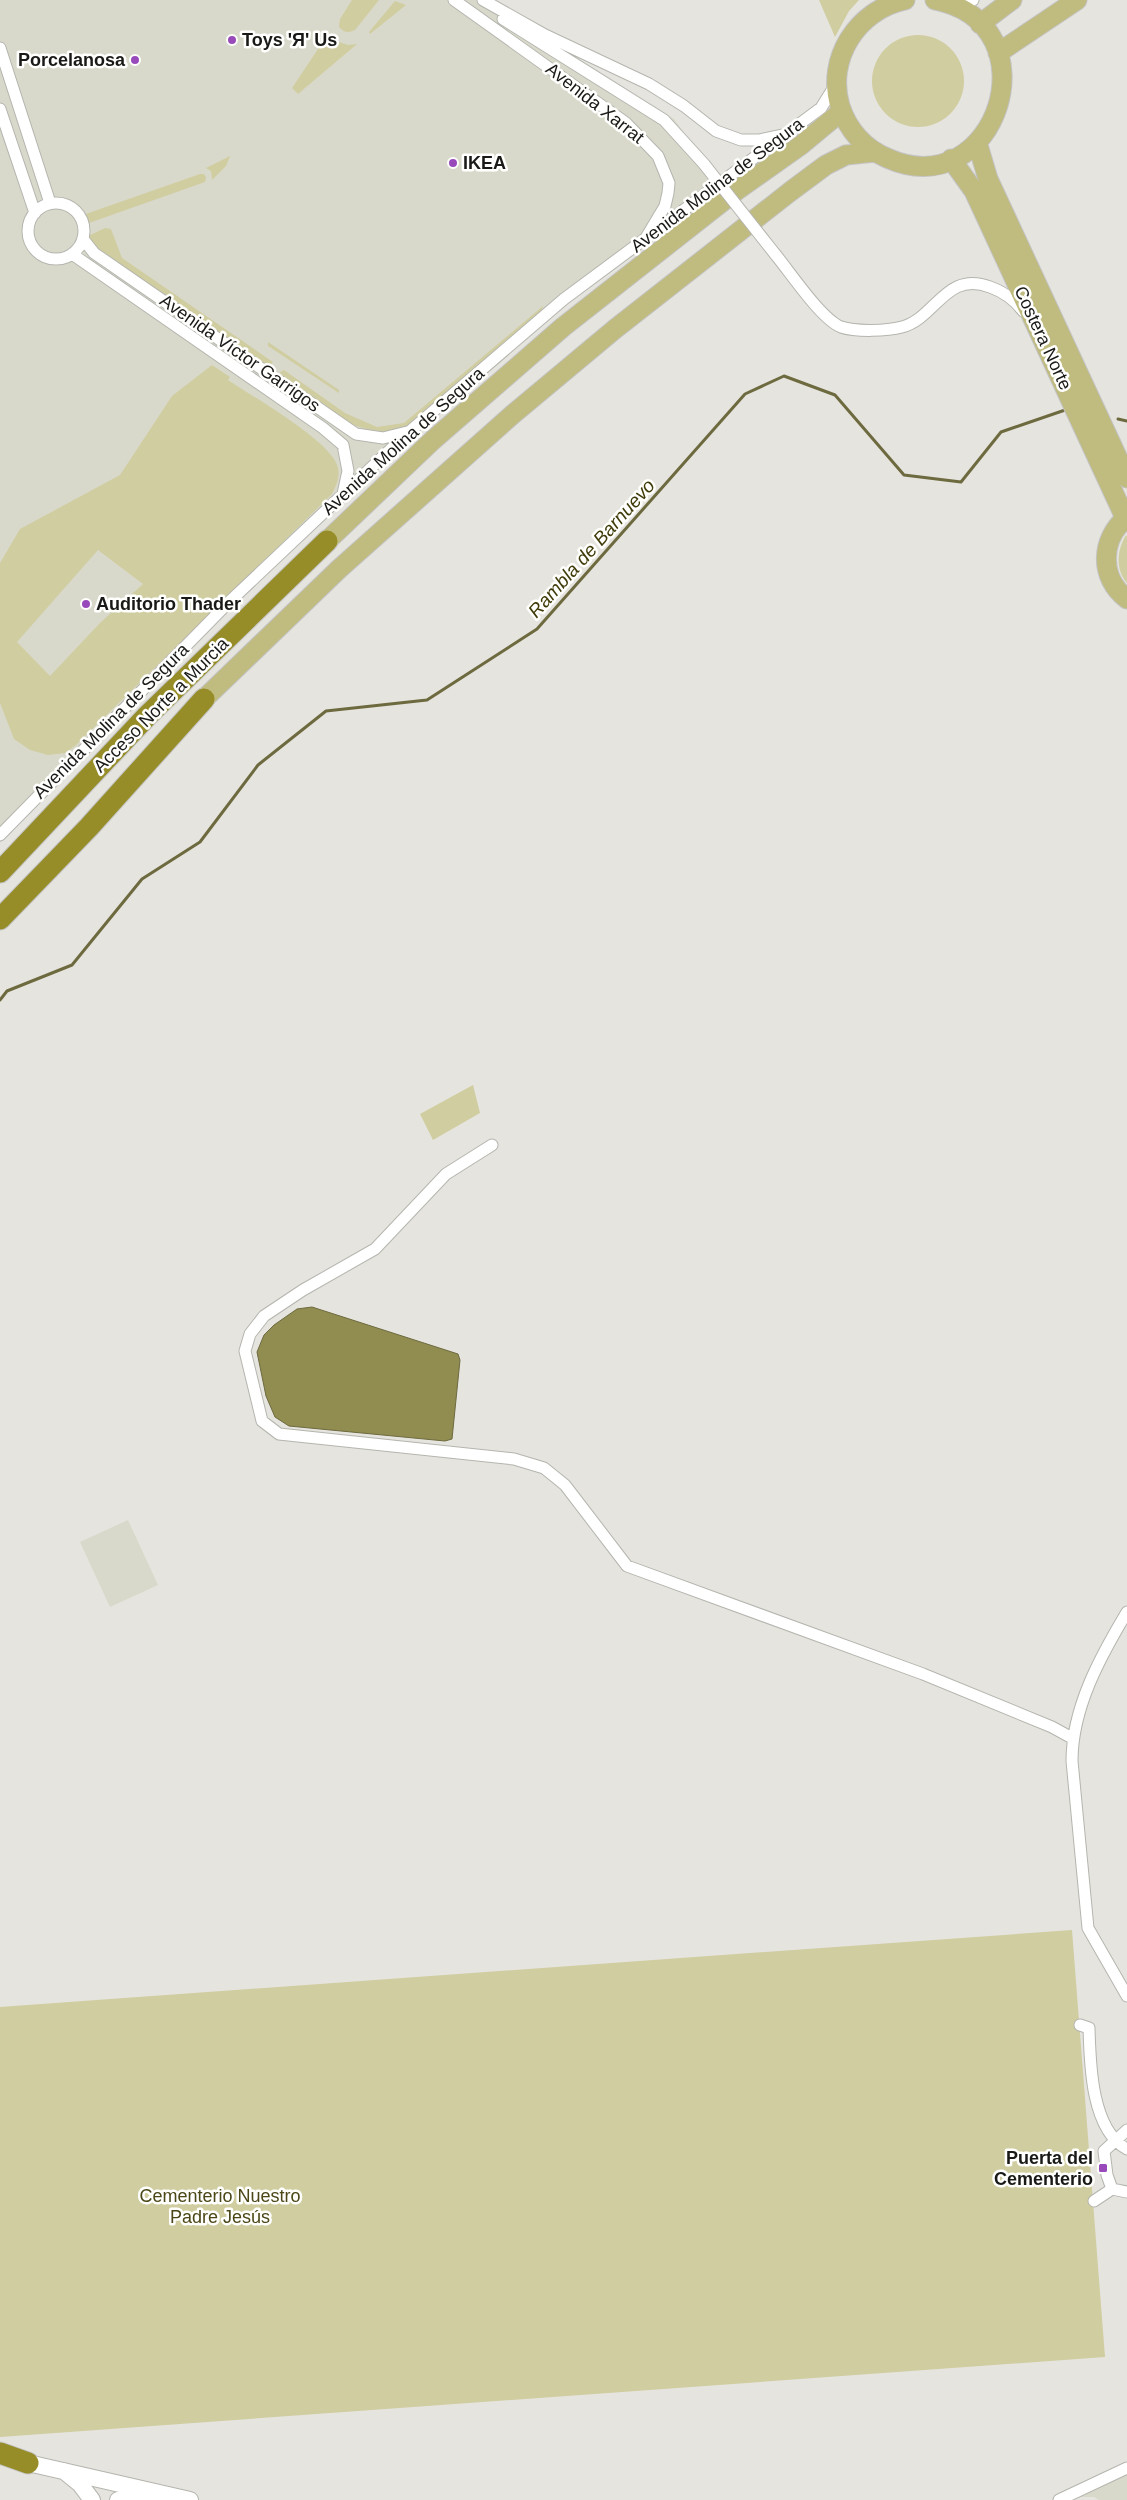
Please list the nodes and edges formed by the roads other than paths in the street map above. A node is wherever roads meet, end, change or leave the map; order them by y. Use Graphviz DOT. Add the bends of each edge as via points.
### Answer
graph roads {
  1 [pos="454,0"];
  2 [pos="475,0"];
  3 [pos="483,0"];
  4 [pos="905,0"];
  5 [pos="935,0"];
  6 [pos="1012,0"];
  7 [pos="1077,0"];
  8 [pos="883,3"];
  9 [pos="966,4"];
  10 [pos="980,24"];
  11 [pos="0,48"];
  12 [pos="998,53"];
  13 [pos="837,83"];
  14 [pos="0,109"];
  15 [pos="842,110"];
  16 [pos="786,134"];
  17 [pos="978,142"];
  18 [pos="875,152"];
  19 [pos="951,159"];
  20 [pos="50,204"];
  21 [pos="35,213"];
  22 [pos="83,239"];
  23 [pos="644,239"];
  24 [pos="72,254"];
  25 [pos="1052,356"];
  26 [pos="409,432"];
  27 [pos="1127,478"];
  28 [pos="343,494"];
  29 [pos="1126,519"];
  30 [pos="327,541"];
  31 [pos="1127,599"];
  32 [pos="204,699"];
  33 [pos="147,716"];
  34 [pos="89,827"];
  35 [pos="0,835"];
  36 [pos="0,853"];
  37 [pos="0,872"];
  38 [pos="0,909"];
  39 [pos="0,919"];
  40 [pos="0,932"];
  41 [pos="492,1145"];
  42 [pos="1127,1612"];
  43 [pos="1072,1738"];
  44 [pos="1127,1996"];
  45 [pos="1080,2024"];
  46 [pos="1127,2130"];
  47 [pos="1115,2140"];
  48 [pos="1127,2148"];
  49 [pos="1112,2189"];
  50 [pos="1127,2192"];
  51 [pos="1094,2201"];
  52 [pos="0,2452"];
  53 [pos="28,2463"];
  54 [pos="1127,2468"];
  55 [pos="62,2470"];
  56 [pos="173,2496"];
  57 [pos="92,2500"];
  58 [pos="118,2500"];
  59 [pos="190,2500"];
  60 [pos="1059,2500"];
  1 -- 23 [label="street, Avenida Xarrat" via="626,123 658,156 669,183 668,194 665,206"];
  2 -- 25 [label="street, Avenida Xarrat, bridge" via="664,120 704,164 825,316 841,327 861,331 902,327 920,317 951,289 982,284 1015,300"];
  3 -- 16 [label="street, Avenida Xarrat" via="648,84 716,131 741,140"];
  4 -- 8 [label="main road"];
  5 -- 9 [label="main road"];
  6 -- 10 [label="main road"];
  7 -- 12 [label="main road"];
  8 -- 13 [label="main road" via="849,38 841,55"];
  9 -- 10 [label="main road"];
  10 -- 12 [label="main road"];
  11 -- 20 [label="street"];
  12 -- 17 [label="main road" via="1002,95 993,120"];
  13 -- 15 [label="main road"];
  13 -- 16 [label="street, Avenida Molina de Segura" via="821,108"];
  14 -- 21 [label="street"];
  15 -- 18 [label="main road" via="855,134"];
  15 -- 30 [label="main road, Avenida Molina de Segura" via="563,327 433,440"];
  16 -- 23 [label="street, Avenida Molina de Segura"];
  17 -- 19 [label="main road"];
  17 -- 27 [label="main road, Costera Norte" via="988,179"];
  18 -- 19 [label="main road" via="911,165 931,165"];
  18 -- 32 [label="main road" via="846,155 826,165 615,329 512,414 339,569"];
  19 -- 25 [label="main road, Costera Norte" via="974,191"];
  20 -- 21 [label="street"];
  20 -- 22 [label="street" via="69,206 77,212 82,220"];
  21 -- 24 [label="street" via="28,231 36,251 54,259"];
  22 -- 24 [label="street"];
  22 -- 26 [label="street, Avenida Víctor Garrigos" via="94,254 356,434 383,438"];
  23 -- 26 [label="street, Avenida Molina de Segura" via="564,299"];
  24 -- 28 [label="street, Avenida Víctor Garrigos" via="343,444 348,471"];
  25 -- 29 [label="main road, Costera Norte"];
  26 -- 28 [label="street, Avenida Molina de Segura"];
  28 -- 35 [label="street, Avenida Molina de Segura" via="229,602"];
  29 -- 31 [label="main road" via="1110,538 1106,563 1114,586"];
  30 -- 33 [label="highway, Acceso Norte a Murcia"];
  32 -- 34 [label="highway"];
  32 -- 38 [label="highway, Acceso Norte a Murcia"];
  33 -- 36 [label="highway" via="65,784"];
  33 -- 37 [label="highway, Acceso Norte a Murcia"];
  34 -- 39 [label="highway"];
  34 -- 40 [label="highway"];
  41 -- 43 [label="street" via="446,1174 375,1249 264,1316 250,1334 245,1351 262,1421 279,1434 514,1459 544,1468 565,1485 627,1566 923,1674"];
  42 -- 43 [label="street" via="1103,1652"];
  43 -- 44 [label="street" via="1088,1928"];
  45 -- 47 [label="street" via="1088,2028 1098,2109"];
  46 -- 47 [label="street"];
  47 -- 48 [label="street"];
  47 -- 49 [label="street" via="1104,2151 1106,2175"];
  49 -- 50 [label="street"];
  49 -- 51 [label="street"];
  52 -- 53 [label="highway"];
  53 -- 55 [label="street"];
  54 -- 60 [label="street"];
  55 -- 56 [label="street"];
  55 -- 57 [label="street" via="80,2484"];
  56 -- 58 [label="street"];
  56 -- 59 [label="street"];
}
